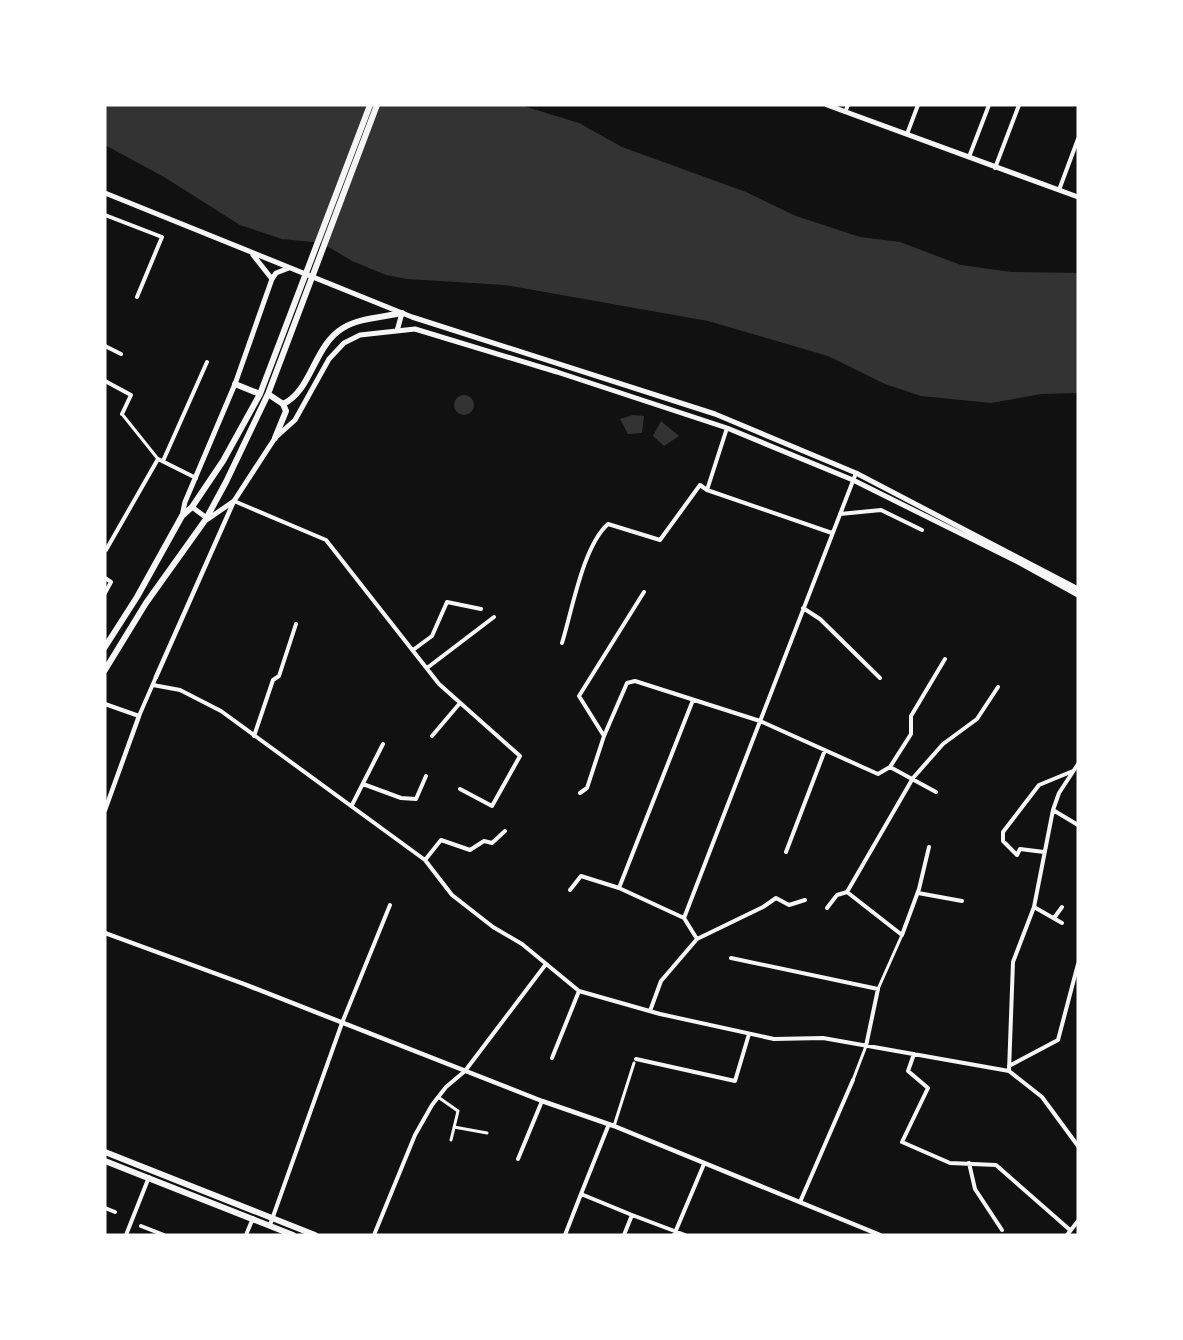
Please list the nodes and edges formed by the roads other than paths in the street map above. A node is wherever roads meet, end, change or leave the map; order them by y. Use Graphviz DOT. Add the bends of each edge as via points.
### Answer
graph roads {
  1 [pos="370,105"];
  2 [pos="377,105"];
  3 [pos="827,105"];
  4 [pos="848,105"];
  5 [pos="918,105"];
  6 [pos="989,105"];
  7 [pos="1018,105"];
  8 [pos="845,112"];
  9 [pos="907,134"];
  10 [pos="1078,140"];
  11 [pos="969,158"];
  12 [pos="995,168"];
  13 [pos="1059,190"];
  14 [pos="105,193"];
  15 [pos="1078,197"];
  16 [pos="105,215"];
  17 [pos="249,252"];
  18 [pos="291,268"];
  19 [pos="272,279"];
  20 [pos="302,295"];
  21 [pos="137,297"];
  22 [pos="402,313"];
  23 [pos="397,331"];
  24 [pos="105,346"];
  25 [pos="121,354"];
  26 [pos="207,362"];
  27 [pos="105,381"];
  28 [pos="235,384"];
  29 [pos="264,394"];
  30 [pos="283,404"];
  31 [pos="122,414"];
  32 [pos="727,428"];
  33 [pos="275,438"];
  34 [pos="158,459"];
  35 [pos="164,461"];
  36 [pos="856,473"];
  37 [pos="196,478"];
  38 [pos="853,480"];
  39 [pos="707,490"];
  40 [pos="234,501"];
  41 [pos="192,507"];
  42 [pos="839,514"];
  43 [pos="182,516"];
  44 [pos="206,519"];
  45 [pos="922,531"];
  46 [pos="832,533"];
  47 [pos="106,550"];
  48 [pos="105,578"];
  49 [pos="1078,589"];
  50 [pos="644,592"];
  51 [pos="105,593"];
  52 [pos="1078,595"];
  53 [pos="803,608"];
  54 [pos="481,609"];
  55 [pos="494,617"];
  56 [pos="296,624"];
  57 [pos="562,644"];
  58 [pos="105,647"];
  59 [pos="413,650"];
  60 [pos="945,659"];
  61 [pos="427,668"];
  62 [pos="105,669"];
  63 [pos="156,677"];
  64 [pos="880,678"];
  65 [pos="153,685"];
  66 [pos="998,687"];
  67 [pos="693,700"];
  68 [pos="460,703"];
  69 [pos="105,704"];
  70 [pos="139,716"];
  71 [pos="760,721"];
  72 [pos="254,736"];
  73 [pos="432,736"];
  74 [pos="604,736"];
  75 [pos="383,744"];
  76 [pos="825,750"];
  77 [pos="1078,764"];
  78 [pos="890,767"];
  79 [pos="1073,770"];
  80 [pos="426,776"];
  81 [pos="913,778"];
  82 [pos="363,784"];
  83 [pos="460,789"];
  84 [pos="936,792"];
  85 [pos="580,793"];
  86 [pos="352,806"];
  87 [pos="105,810"];
  88 [pos="1053,810"];
  89 [pos="1078,825"];
  90 [pos="505,831"];
  91 [pos="928,847"];
  92 [pos="786,852"];
  93 [pos="1044,852"];
  94 [pos="425,860"];
  95 [pos="619,888"];
  96 [pos="570,890"];
  97 [pos="848,892"];
  98 [pos="918,893"];
  99 [pos="805,900"];
  100 [pos="962,901"];
  101 [pos="390,905"];
  102 [pos="1034,907"];
  103 [pos="1062,907"];
  104 [pos="827,908"];
  105 [pos="684,918"];
  106 [pos="1054,918"];
  107 [pos="1062,923"];
  108 [pos="105,933"];
  109 [pos="902,934"];
  110 [pos="697,939"];
  111 [pos="731,958"];
  112 [pos="546,964"];
  113 [pos="1078,964"];
  114 [pos="878,989"];
  115 [pos="579,991"];
  116 [pos="650,1011"];
  117 [pos="342,1023"];
  118 [pos="749,1034"];
  119 [pos="866,1046"];
  120 [pos="914,1054"];
  121 [pos="552,1058"];
  122 [pos="635,1061"];
  123 [pos="1009,1066"];
  124 [pos="465,1071"];
  125 [pos="1009,1071"];
  126 [pos="853,1080"];
  127 [pos="438,1097"];
  128 [pos="542,1101"];
  129 [pos="612,1125"];
  130 [pos="454,1128"];
  131 [pos="487,1133"];
  132 [pos="451,1140"];
  133 [pos="1078,1146"];
  134 [pos="105,1152"];
  135 [pos="518,1159"];
  136 [pos="105,1161"];
  137 [pos="969,1162"];
  138 [pos="704,1164"];
  139 [pos="148,1177"];
  140 [pos="581,1194"];
  141 [pos="800,1202"];
  142 [pos="105,1208"];
  143 [pos="115,1212"];
  144 [pos="632,1215"];
  145 [pos="273,1217"];
  146 [pos="253,1218"];
  147 [pos="1078,1221"];
  148 [pos="270,1225"];
  149 [pos="141,1226"];
  150 [pos="1002,1230"];
  151 [pos="1070,1230"];
  152 [pos="675,1233"];
  153 [pos="126,1235"];
  154 [pos="164,1235"];
  155 [pos="246,1235"];
  156 [pos="293,1235"];
  157 [pos="315,1235"];
  158 [pos="374,1235"];
  159 [pos="565,1235"];
  160 [pos="624,1235"];
  161 [pos="685,1235"];
  162 [pos="880,1235"];
  163 [pos="1067,1235"];
  1 -- 20 [label="main road"];
  2 -- 20 [label="main road"];
  3 -- 8 [label="main road"];
  4 -- 8 [label="street"];
  5 -- 9 [label="street"];
  6 -- 11 [label="street"];
  7 -- 12 [label="street"];
  8 -- 9 [label="main road"];
  9 -- 11 [label="main road"];
  10 -- 13 [label="street"];
  11 -- 12 [label="main road"];
  12 -- 13 [label="main road"];
  13 -- 15 [label="main road"];
  14 -- 17 [label="main road"];
  16 -- 21 [label="street" via="162,237"];
  17 -- 18 [label="main road"];
  17 -- 19 [label="main road"];
  18 -- 19 [label="main road" via="276,273"];
  18 -- 22 [label="main road"];
  19 -- 28 [label="main road"];
  20 -- 29 [label="main road"];
  22 -- 23 [label="main road"];
  22 -- 30 [label="main road" via="344,327 332,337 295,397"];
  22 -- 36 [label="main road" via="716,414"];
  23 -- 32 [label="main road" via="415,329"];
  23 -- 33 [label="main road" via="360,335 344,343 329,359 295,420"];
  24 -- 25 [label="street"];
  26 -- 35 [label="street"];
  27 -- 31 [label="street" via="131,395"];
  28 -- 29 [label="main road"];
  28 -- 37 [label="main road"];
  29 -- 30 [label="main road"];
  29 -- 41 [label="main road"];
  29 -- 44 [label="main road"];
  30 -- 33 [label="main road" via="286,414"];
  31 -- 34 [label="street"];
  32 -- 38 [label="main road"];
  32 -- 39 [label="street"];
  33 -- 40 [label="main road"];
  34 -- 35 [label="street"];
  34 -- 47 [label="street"];
  35 -- 37 [label="street"];
  36 -- 38 [label="street"];
  36 -- 49 [label="main road"];
  37 -- 43 [label="main road"];
  38 -- 42 [label="street"];
  38 -- 52 [label="main road"];
  39 -- 46 [label="street"];
  39 -- 57 [label="street" via="700,484 692,492 660,540 608,524 603,528 583,574"];
  40 -- 44 [label="main road"];
  40 -- 59 [label="street" via="326,540"];
  40 -- 63 [label="street"];
  41 -- 43 [label="main road"];
  41 -- 44 [label="main road"];
  42 -- 45 [label="street" via="881,510"];
  42 -- 46 [label="street"];
  43 -- 58 [label="main road"];
  44 -- 62 [label="main road"];
  46 -- 53 [label="street"];
  48 -- 51 [label="street" via="111,582"];
  50 -- 74 [label="street" via="579,696"];
  53 -- 64 [label="street"];
  53 -- 71 [label="street"];
  54 -- 59 [label="street" via="447,602 432,636"];
  55 -- 61 [label="street"];
  56 -- 72 [label="street"];
  59 -- 61 [label="street"];
  60 -- 78 [label="street" via="910,716 911,734"];
  61 -- 68 [label="street"];
  63 -- 65 [label="street"];
  65 -- 70 [label="street"];
  65 -- 72 [label="street" via="180,690 202,700"];
  66 -- 81 [label="street" via="977,719 943,744"];
  67 -- 71 [label="street"];
  67 -- 74 [label="street" via="635,681 627,683"];
  67 -- 95 [label="street"];
  68 -- 73 [label="street"];
  68 -- 83 [label="street" via="520,756 492,807"];
  69 -- 70 [label="street"];
  70 -- 87 [label="street"];
  71 -- 76 [label="street"];
  71 -- 105 [label="street"];
  72 -- 86 [label="street"];
  74 -- 85 [label="street" via="587,788"];
  75 -- 82 [label="street"];
  76 -- 78 [label="street" via="878,774"];
  76 -- 92 [label="street"];
  77 -- 79 [label="street"];
  78 -- 81 [label="street"];
  79 -- 88 [label="street"];
  79 -- 93 [label="street" via="1039,785 1003,832 1003,841 1017,855 1020,849"];
  80 -- 82 [label="street" via="416,799"];
  81 -- 84 [label="street"];
  81 -- 97 [label="street"];
  82 -- 86 [label="street"];
  86 -- 94 [label="street"];
  88 -- 89 [label="street"];
  88 -- 93 [label="street"];
  90 -- 94 [label="street" via="492,843 484,841 470,850 441,840"];
  91 -- 98 [label="street"];
  93 -- 102 [label="street"];
  94 -- 112 [label="street" via="452,895"];
  95 -- 96 [label="street" via="581,876"];
  95 -- 105 [label="street"];
  97 -- 104 [label="street" via="837,895"];
  97 -- 109 [label="street"];
  98 -- 100 [label="street"];
  98 -- 109 [label="street"];
  99 -- 110 [label="street" via="789,905 776,898"];
  101 -- 117 [label="street"];
  102 -- 106 [label="street"];
  102 -- 123 [label="street" via="1013,962"];
  103 -- 106 [label="street"];
  105 -- 110 [label="street"];
  106 -- 107 [label="street"];
  108 -- 117 [label="street"];
  109 -- 114 [label="street"];
  110 -- 116 [label="street" via="661,981"];
  111 -- 114 [label="street"];
  112 -- 115 [label="street"];
  112 -- 124 [label="street"];
  113 -- 123 [label="street" via="1058,1040"];
  114 -- 119 [label="street"];
  115 -- 116 [label="street"];
  115 -- 121 [label="street"];
  116 -- 118 [label="street"];
  117 -- 124 [label="street"];
  117 -- 145 [label="street"];
  118 -- 119 [label="street" via="774,1039 823,1038"];
  118 -- 122 [label="street" via="735,1081"];
  119 -- 120 [label="street"];
  119 -- 126 [label="street"];
  120 -- 125 [label="street"];
  120 -- 137 [label="street" via="908,1071 928,1088 902,1142 950,1163"];
  122 -- 129 [label="street"];
  123 -- 125 [label="street"];
  124 -- 127 [label="street"];
  124 -- 128 [label="street"];
  125 -- 133 [label="street" via="1042,1097"];
  126 -- 141 [label="street"];
  127 -- 130 [label="street" via="458,1111"];
  127 -- 158 [label="street" via="415,1135"];
  128 -- 129 [label="street"];
  128 -- 135 [label="street"];
  129 -- 138 [label="street"];
  129 -- 140 [label="street"];
  130 -- 131 [label="street"];
  130 -- 132 [label="street"];
  134 -- 145 [label="main road"];
  136 -- 139 [label="main road"];
  137 -- 150 [label="street" via="975,1189"];
  137 -- 151 [label="street" via="996,1165 1005,1171"];
  138 -- 141 [label="street"];
  138 -- 152 [label="street"];
  139 -- 146 [label="main road"];
  139 -- 153 [label="street"];
  140 -- 144 [label="street"];
  140 -- 159 [label="street"];
  141 -- 162 [label="street"];
  142 -- 143 [label="street"];
  144 -- 152 [label="street"];
  144 -- 160 [label="street"];
  145 -- 148 [label="street"];
  145 -- 157 [label="main road"];
  146 -- 148 [label="main road"];
  146 -- 155 [label="street"];
  147 -- 151 [label="street"];
  148 -- 156 [label="main road"];
  149 -- 154 [label="street"];
  151 -- 163 [label="street"];
  152 -- 161 [label="street"];
}
